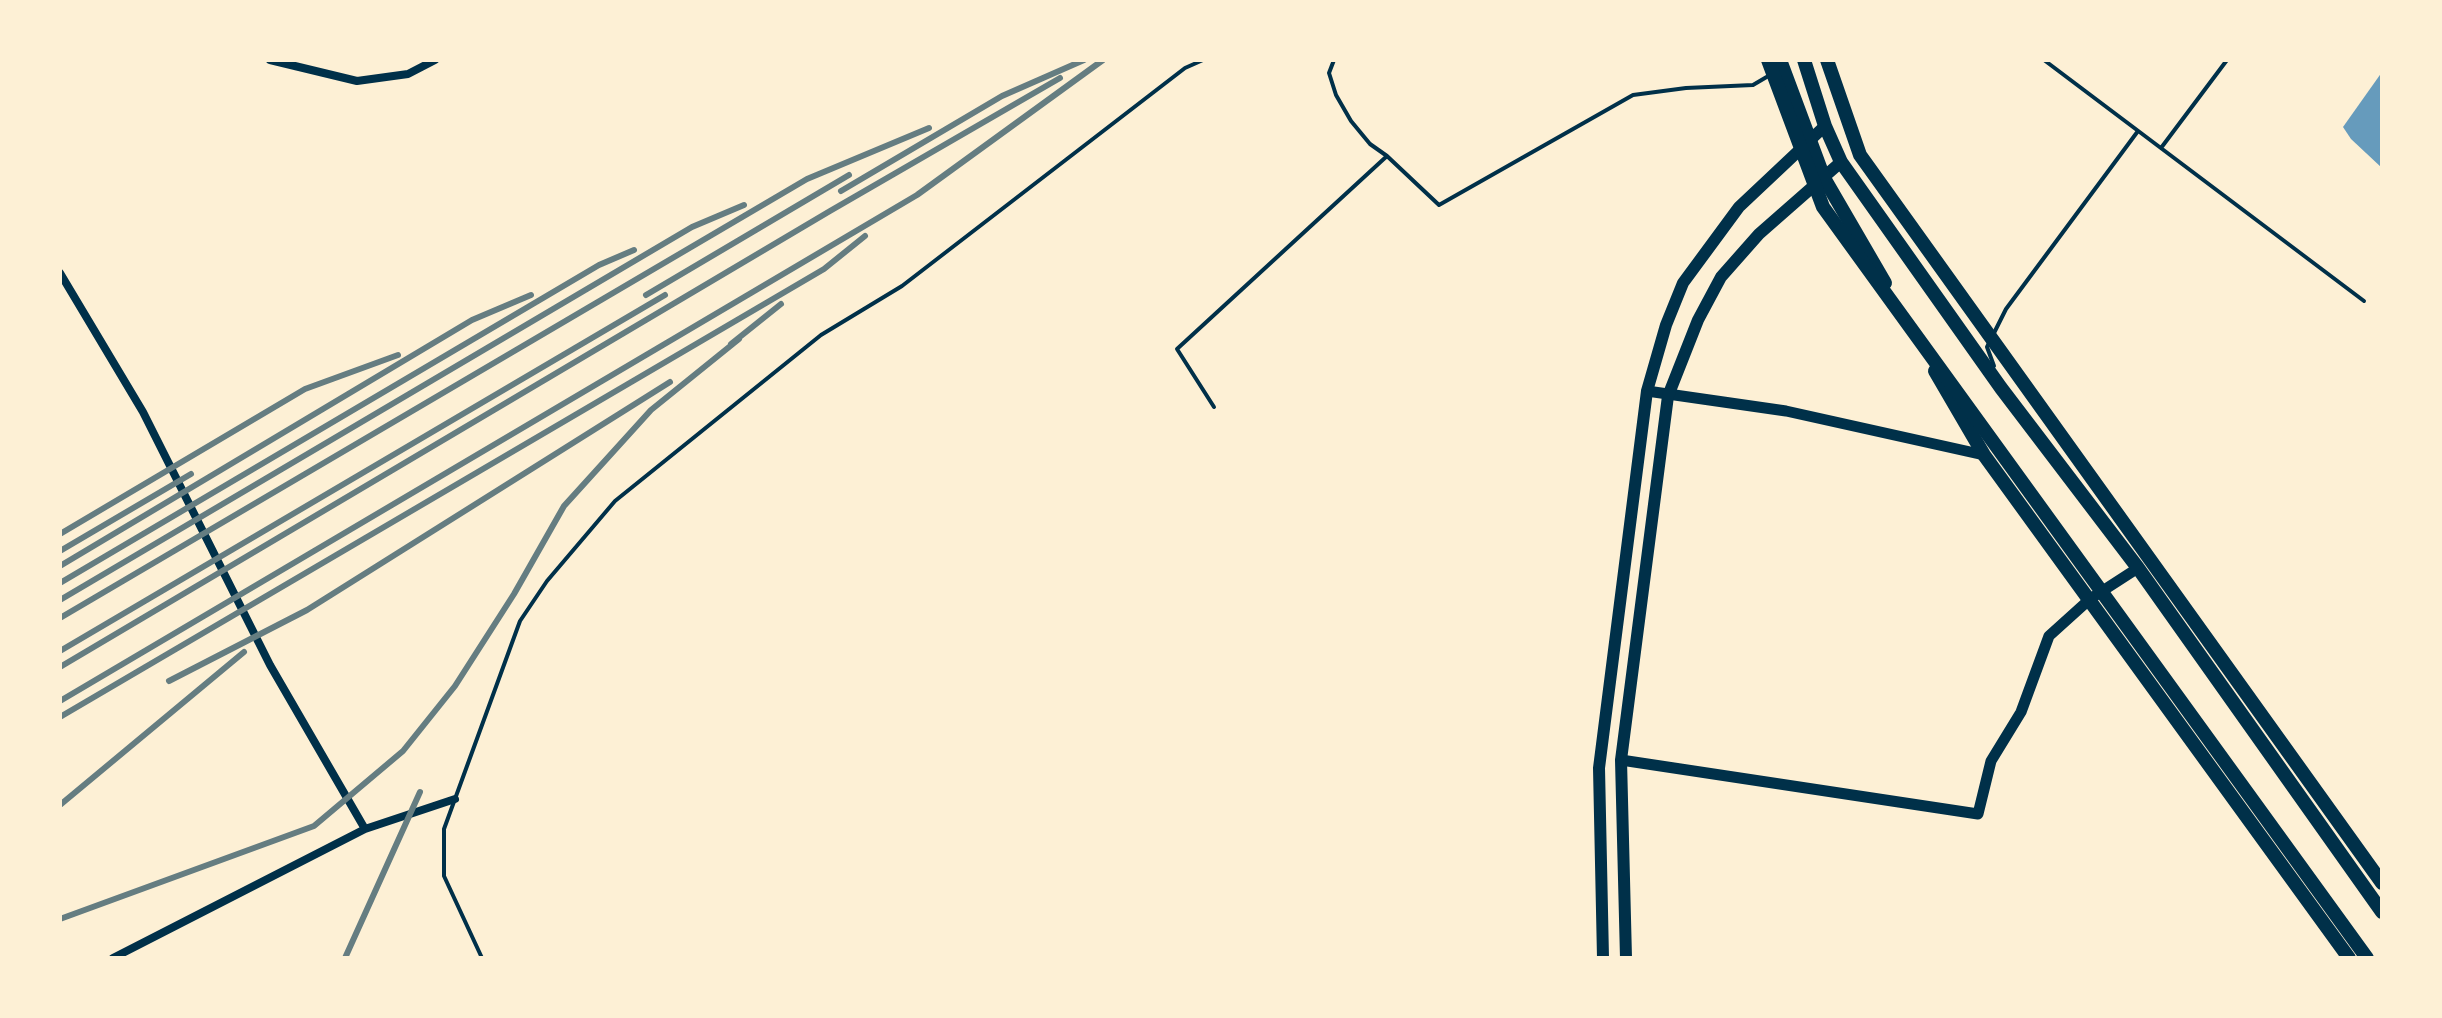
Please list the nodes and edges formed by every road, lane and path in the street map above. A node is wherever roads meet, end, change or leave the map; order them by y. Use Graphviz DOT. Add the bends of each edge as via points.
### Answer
graph roads {
  1 [pos="270,60"];
  2 [pos="435,60"];
  3 [pos="1203,60"];
  4 [pos="1334,60"];
  5 [pos="1768,60"];
  6 [pos="1804,60"];
  7 [pos="1827,60"];
  8 [pos="2044,60"];
  9 [pos="2227,60"];
  10 [pos="1782,64"];
  11 [pos="1825,126"];
  12 [pos="2138,131"];
  13 [pos="1808,140"];
  14 [pos="2161,148"];
  15 [pos="1387,156"];
  16 [pos="1841,162"];
  17 [pos="1824,178"];
  18 [pos="60,273"];
  19 [pos="2364,301"];
  20 [pos="2001,388"];
  21 [pos="1647,391"];
  22 [pos="1668,396"];
  23 [pos="1214,407"];
  24 [pos="1984,455"];
  25 [pos="2138,568"];
  26 [pos="2090,599"];
  27 [pos="1621,760"];
  28 [pos="455,799"];
  29 [pos="365,829"];
  30 [pos="2382,883"];
  31 [pos="2382,912"];
  32 [pos="113,958"];
  33 [pos="482,958"];
  34 [pos="1603,958"];
  35 [pos="1626,958"];
  36 [pos="2349,958"];
  37 [pos="2367,958"];
  1 -- 2 [label="street" via="357,81 408,74"];
  3 -- 28 [label="lane" via="1185,68 902,286 821,335 615,501 520,621"];
  4 -- 15 [label="lane" via="1329,73 1336,95 1370,144"];
  5 -- 37 [label="main road" via="1823,207"];
  6 -- 11 [label="main road"];
  7 -- 30 [label="main road" via="1860,155"];
  8 -- 12 [label="lane"];
  9 -- 14 [label="lane"];
  10 -- 13 [label="main road"];
  10 -- 15 [label="lane" via="1753,85 1633,95 1439,205"];
  11 -- 13 [label="main road"];
  11 -- 16 [label="main road"];
  12 -- 14 [label="lane"];
  12 -- 20 [label="lane" via="2006,309 1987,347"];
  13 -- 17 [label="main road"];
  13 -- 21 [label="main road" via="1739,207 1683,283"];
  14 -- 19 [label="lane"];
  15 -- 23 [label="lane" via="1177,349"];
  16 -- 17 [label="main road"];
  16 -- 20 [label="main road"];
  17 -- 22 [label="main road" via="1759,234 1721,277"];
  17 -- 24 [label="main road"];
  18 -- 29 [label="street" via="143,412 270,665"];
  20 -- 25 [label="main road"];
  21 -- 22 [label="street"];
  21 -- 34 [label="main road" via="1599,768"];
  22 -- 24 [label="street" via="1786,411"];
  22 -- 27 [label="main road"];
  24 -- 26 [label="main road"];
  25 -- 26 [label="street"];
  25 -- 31 [label="main road"];
  26 -- 27 [label="street" via="2049,636 2021,712 1991,761 1978,814"];
  26 -- 36 [label="main road"];
  27 -- 35 [label="main road"];
  28 -- 29 [label="street"];
  28 -- 33 [label="lane" via="444,829 444,876"];
  29 -- 32 [label="street"];
}
